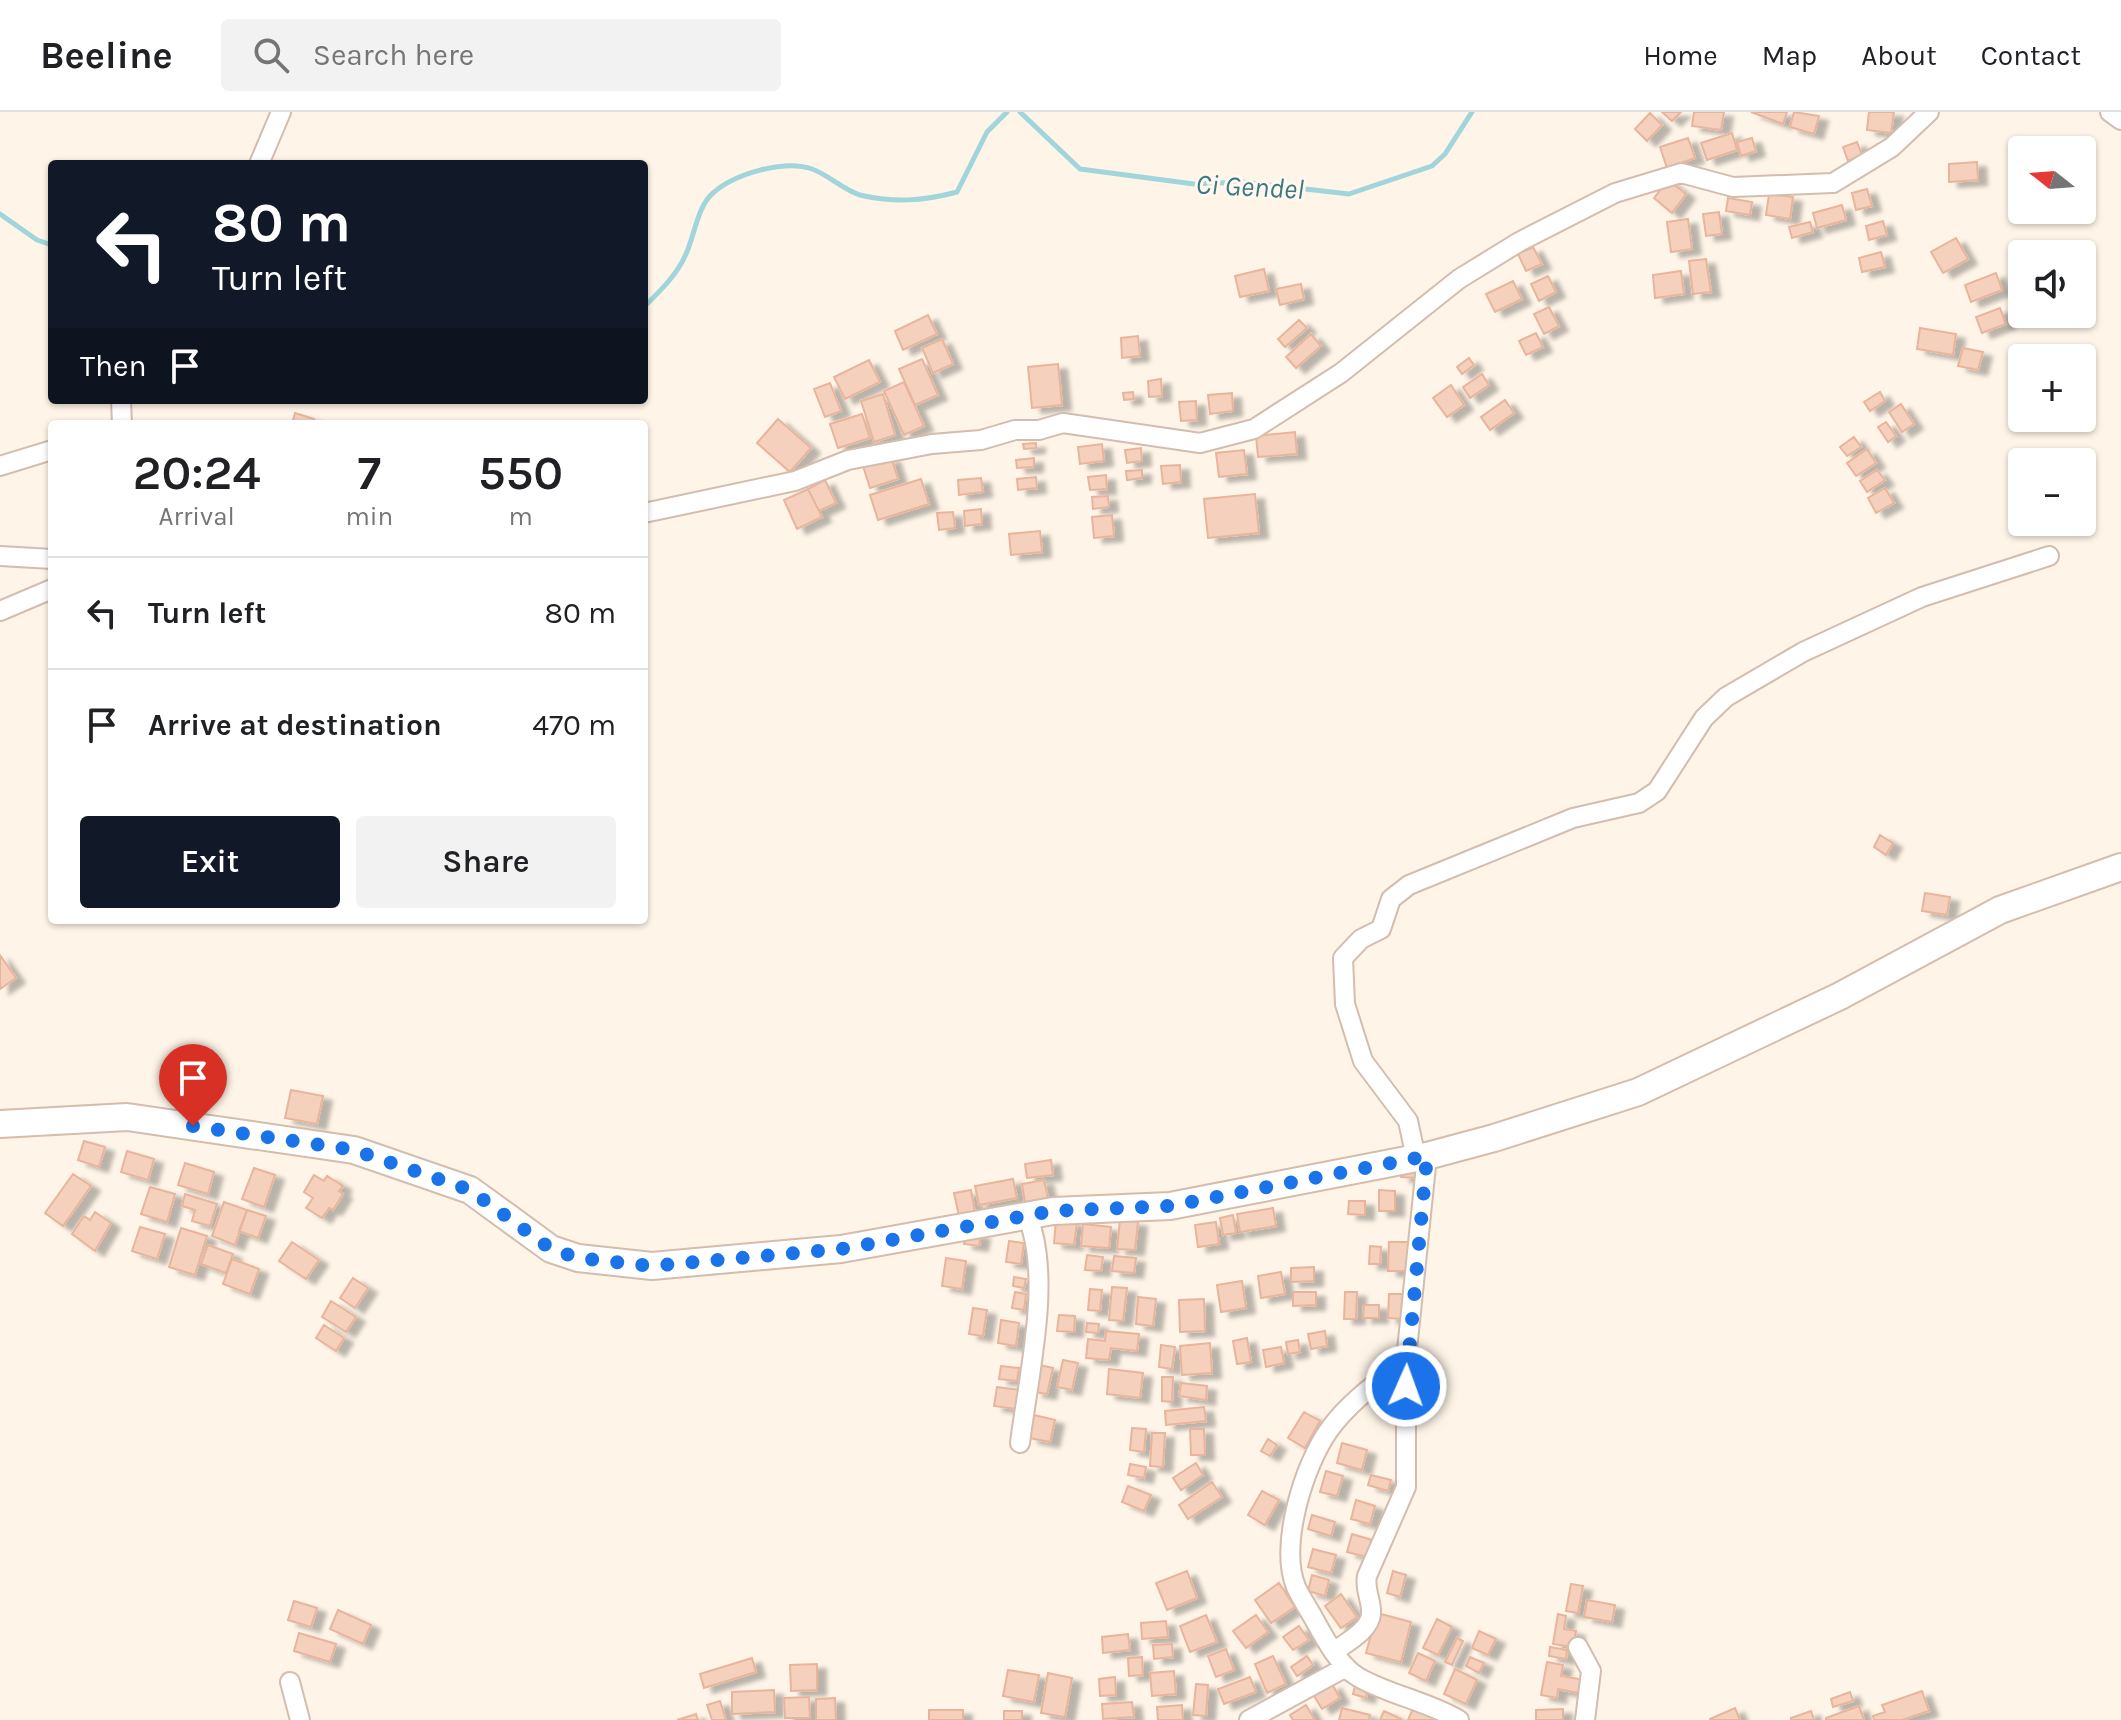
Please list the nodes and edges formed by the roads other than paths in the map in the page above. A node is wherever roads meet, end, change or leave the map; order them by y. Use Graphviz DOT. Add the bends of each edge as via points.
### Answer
graph roads {
  1 [pos="281,112"];
  2 [pos="1929,112"];
  3 [pos="2110,112"];
  4 [pos="2121,120"];
  5 [pos="261,160"];
  6 [pos="48,451"];
  7 [pos="0,466"];
  8 [pos="648,512"];
  9 [pos="0,556"];
  10 [pos="2049,556"];
  11 [pos="48,559"];
  12 [pos="48,591"];
  13 [pos="0,611"];
  14 [pos="2121,867"];
  15 [pos="0,1124"];
  16 [pos="1421,1157"];
  17 [pos="1027,1215"];
  18 [pos="1406,1360"];
  19 [pos="1020,1443"];
  20 [pos="1578,1647"];
  21 [pos="1335,1651"];
  22 [pos="1346,1667"];
  23 [pos="290,1682"];
  24 [pos="300,1720"];
  25 [pos="1249,1720"];
  26 [pos="1459,1720"];
  27 [pos="1585,1720"];
  1 -- 5 [label="street"];
  2 -- 8 [label="street" via="1892,147 1833,183 1733,187 1681,173 1615,193 1459,279 1341,373 1254,429 1200,443 1063,423 848,460 795,481"];
  3 -- 4 [label="street"];
  6 -- 7 [label="street"];
  9 -- 11 [label="street"];
  10 -- 16 [label="street" via="1922,597 1803,652 1726,697 1704,718 1657,791 1639,803 1573,818 1409,885 1391,899 1381,929 1361,939 1343,958 1345,1004 1363,1061 1408,1121"];
  12 -- 13 [label="street"];
  14 -- 16 [label="street" via="2000,910 1840,996 1638,1092"];
  15 -- 17 [label="street" via="127,1117 354,1150 470,1190 551,1249 578,1258 652,1266 841,1249"];
  16 -- 17 [label="street" via="1170,1206"];
  16 -- 18 [label="street"];
  17 -- 19 [label="street" via="1036,1245 1038,1282"];
  18 -- 21 [label="street" via="1406,1487 1367,1576 1371,1615 1365,1628"];
  18 -- 21 [label="street" via="1330,1429 1298,1495 1292,1538 1295,1584"];
  20 -- 27 [label="street" via="1591,1671"];
  21 -- 22 [label="street"];
  22 -- 25 [label="street"];
  22 -- 26 [label="street" via="1357,1677"];
  23 -- 24 [label="street"];
}
